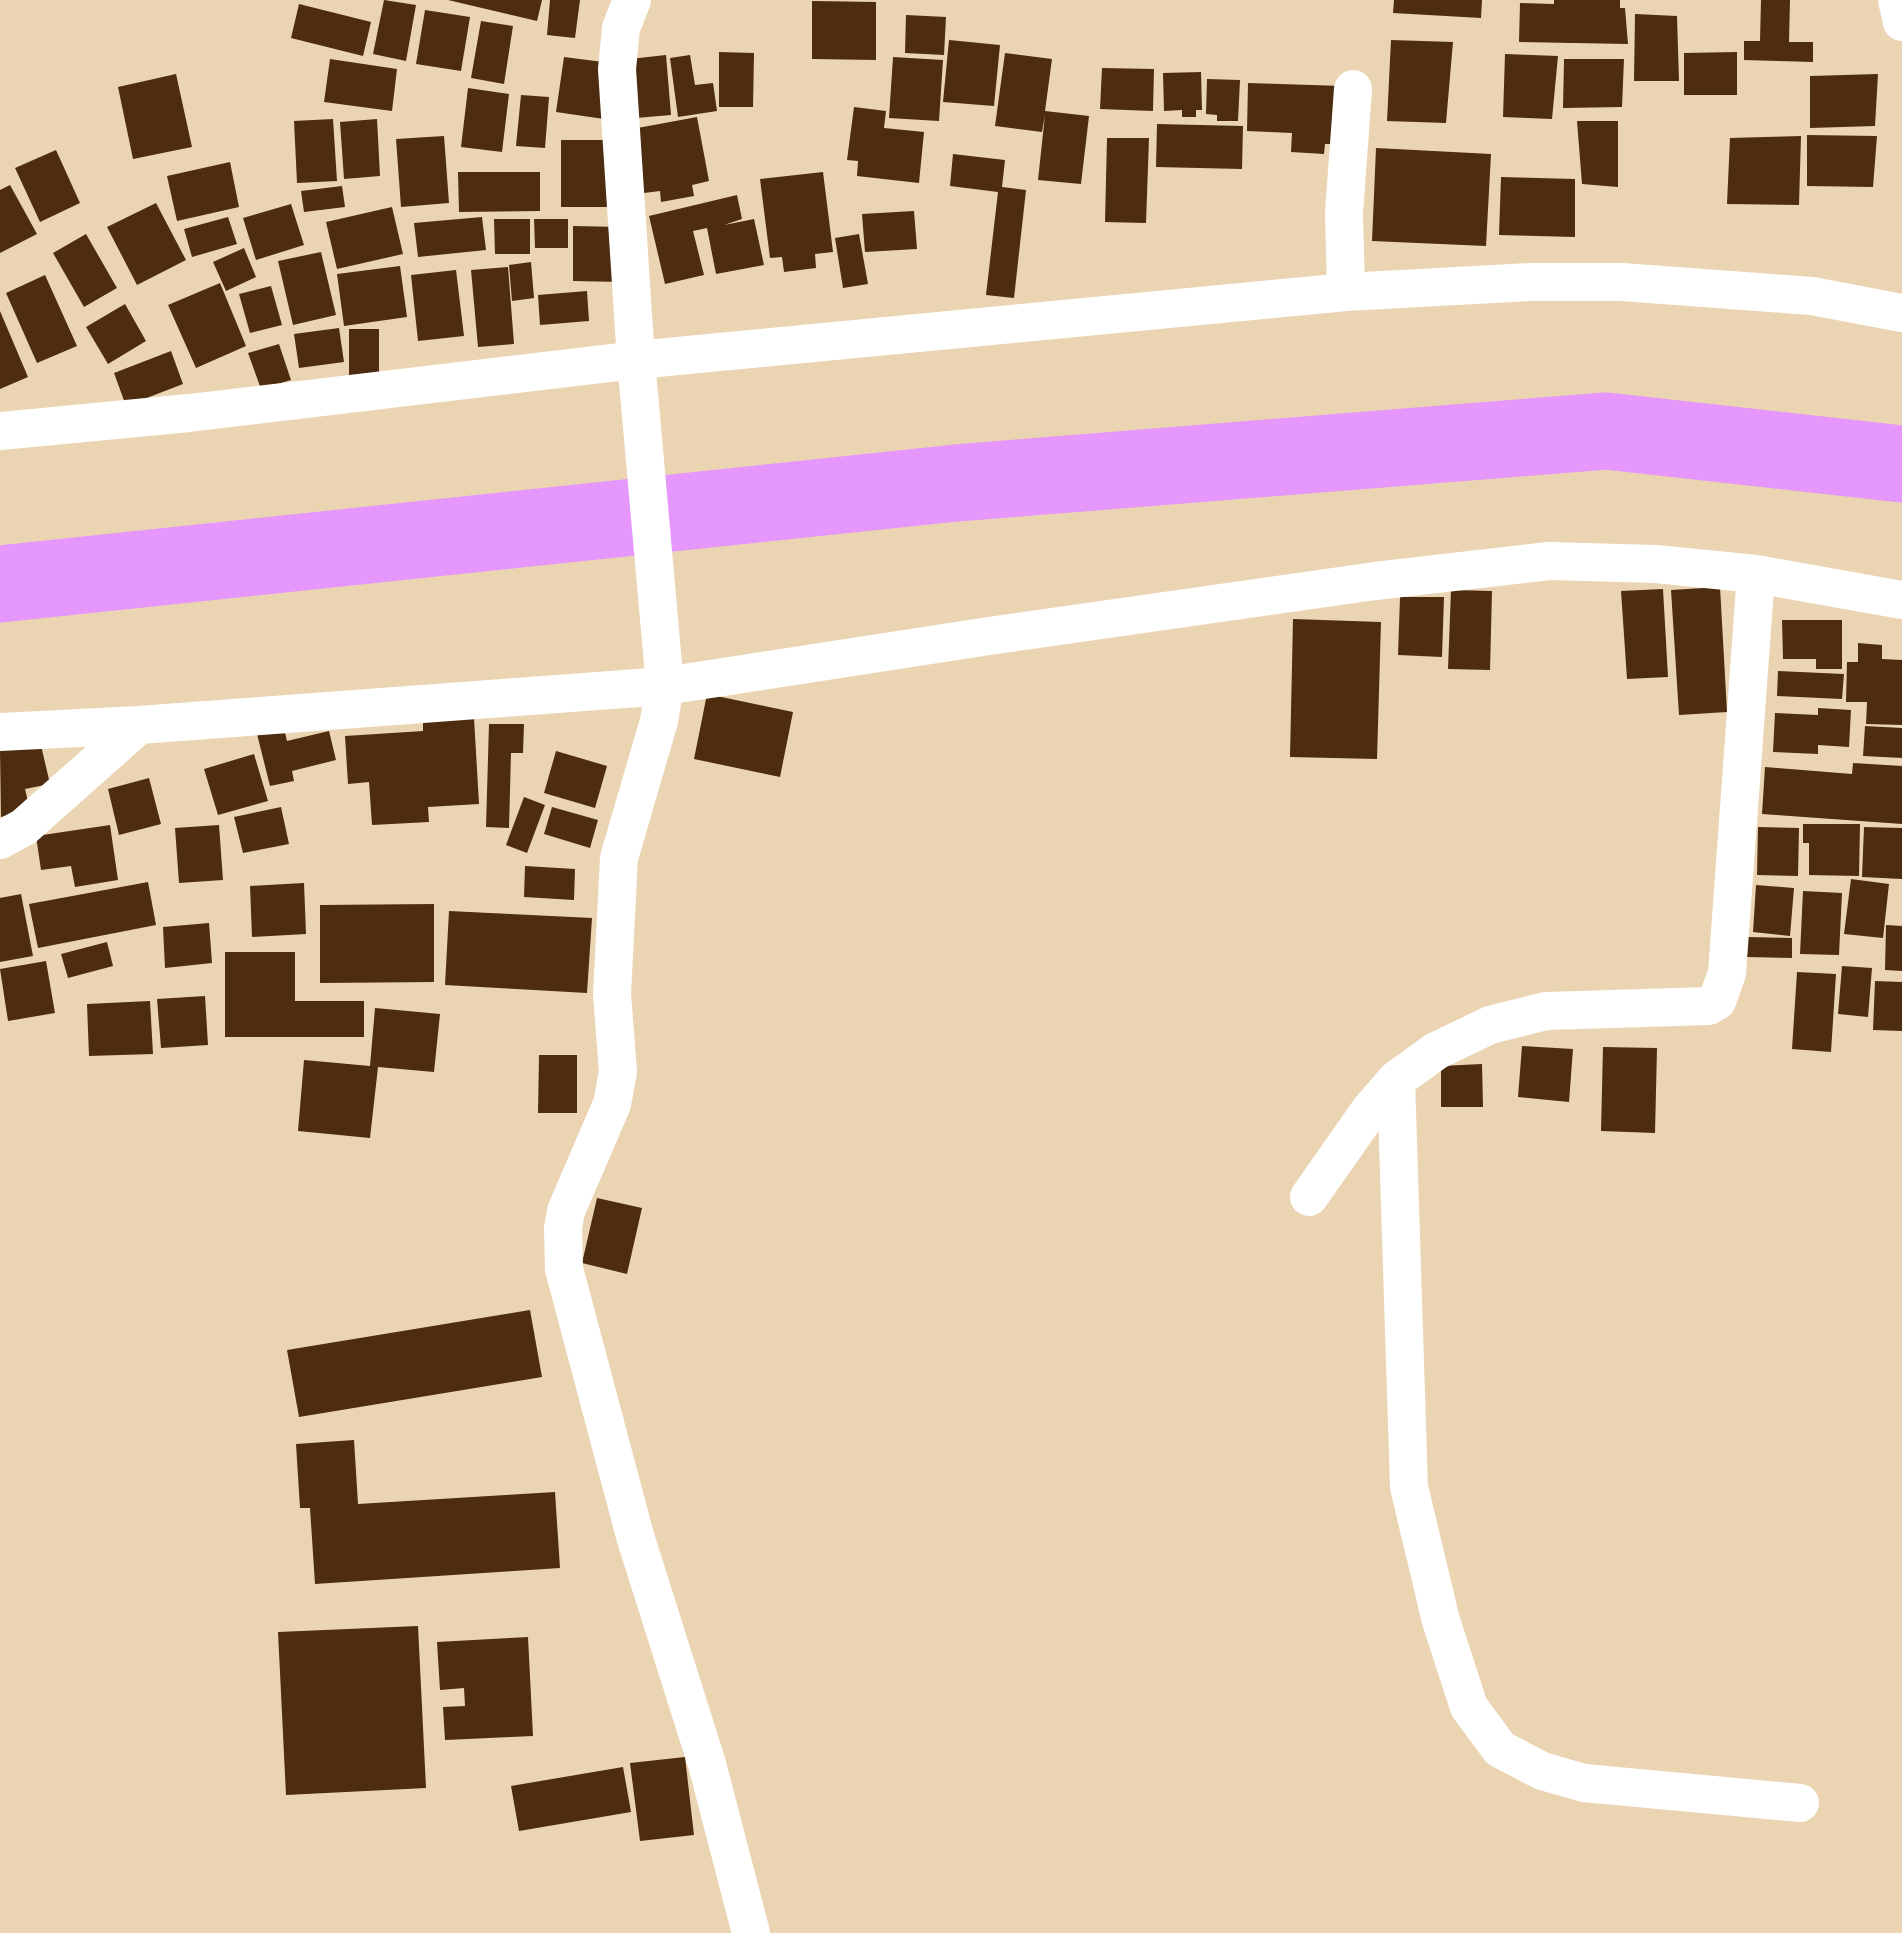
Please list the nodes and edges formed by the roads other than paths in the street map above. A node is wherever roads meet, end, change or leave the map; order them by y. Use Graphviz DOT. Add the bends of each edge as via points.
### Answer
graph roads {
  1 [pos="632,0"];
  2 [pos="1897,0"];
  3 [pos="1902,22"];
  4 [pos="1353,89"];
  5 [pos="1346,292"];
  6 [pos="1897,302"];
  7 [pos="637,367"];
  8 [pos="0,431"];
  9 [pos="1756,574"];
  10 [pos="1902,600"];
  11 [pos="665,686"];
  12 [pos="139,725"];
  13 [pos="0,732"];
  14 [pos="0,839"];
  15 [pos="1396,1080"];
  16 [pos="1309,1197"];
  17 [pos="1800,1803"];
  18 [pos="751,1933"];
  1 -- 7 [label="street" via="621,28 617,69"];
  2 -- 3 [label="street"];
  4 -- 5 [label="street" via="1344,213"];
  5 -- 6 [label="street" via="1622,282"];
  5 -- 7 [label="street"];
  7 -- 8 [label="street"];
  7 -- 11 [label="street"];
  9 -- 10 [label="street"];
  9 -- 11 [label="street" via="1656,564 1549,561 989,635"];
  9 -- 15 [label="street" via="1727,973 1717,1002 1709,1006 1546,1011 1515,1018 1436,1051"];
  11 -- 12 [label="street"];
  11 -- 18 [label="street" via="619,858 612,994 618,1072 612,1104 566,1211 564,1269 635,1536 707,1764"];
  12 -- 13 [label="street"];
  12 -- 14 [label="street" via="24,827"];
  15 -- 16 [label="street"];
  15 -- 17 [label="street" via="1409,1487 1441,1621 1469,1707 1500,1749 1542,1771 1584,1783"];
}
